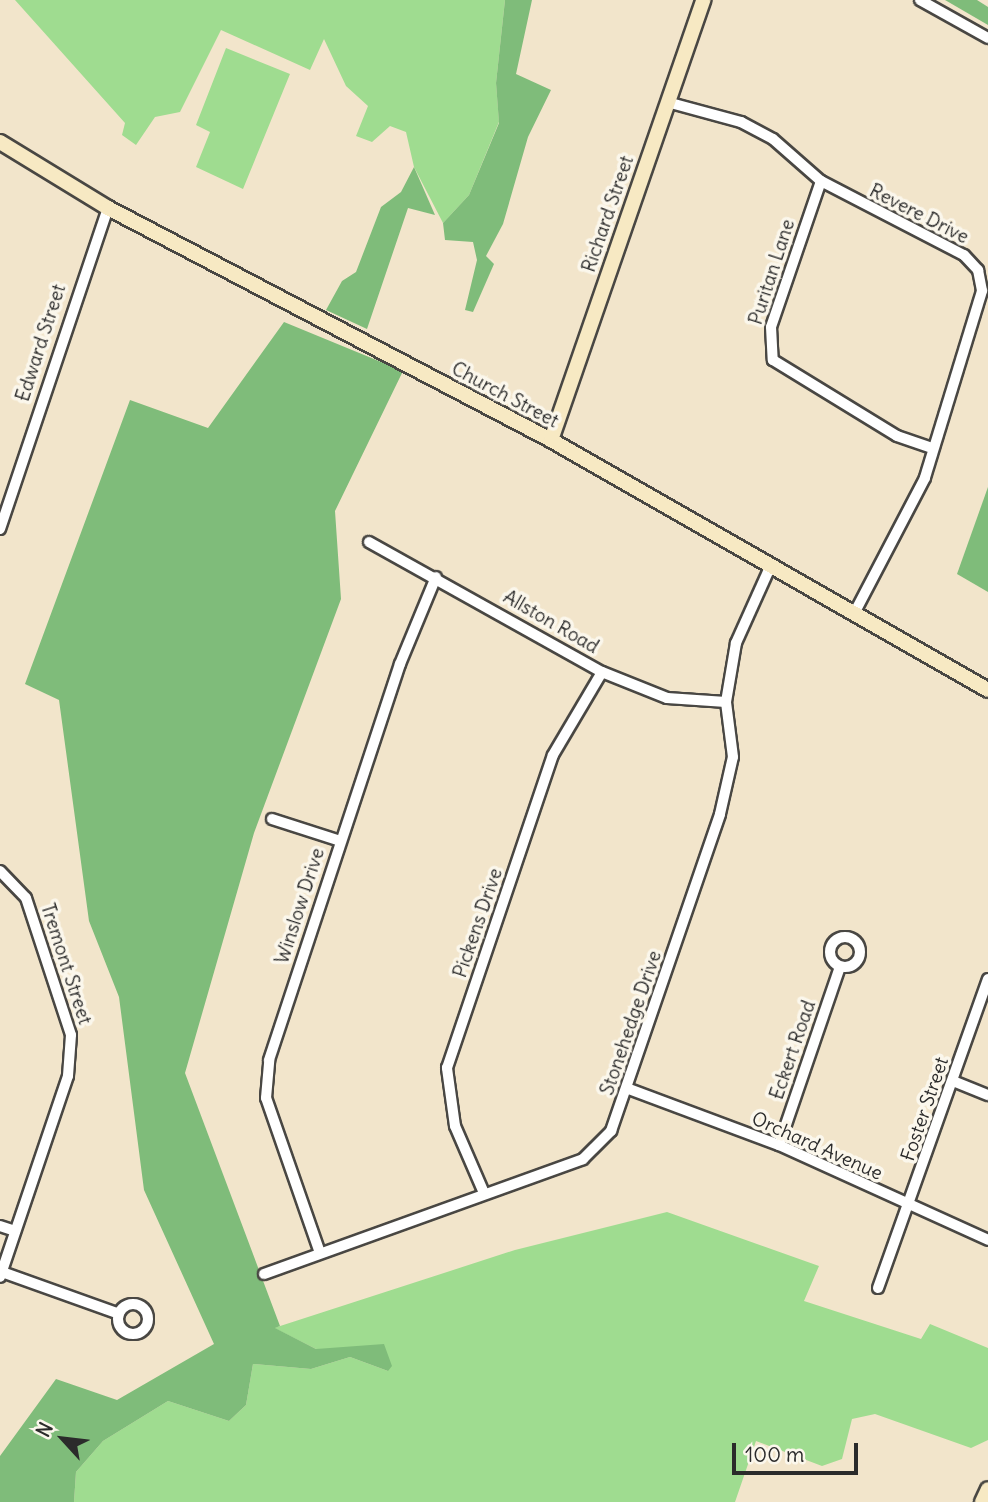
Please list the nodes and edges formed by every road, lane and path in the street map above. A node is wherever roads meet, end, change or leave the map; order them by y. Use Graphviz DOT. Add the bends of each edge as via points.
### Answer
graph roads {
  1 [pos="703,0"];
  2 [pos="920,0"];
  3 [pos="988,38"];
  4 [pos="667,102"];
  5 [pos="0,142"];
  6 [pos="821,181"];
  7 [pos="108,208"];
  8 [pos="551,440"];
  9 [pos="932,448"];
  10 [pos="2,514"];
  11 [pos="0,529"];
  12 [pos="369,541"];
  13 [pos="771,565"];
  14 [pos="436,577"];
  15 [pos="856,610"];
  16 [pos="602,672"];
  17 [pos="988,690"];
  18 [pos="726,702"];
  19 [pos="272,819"];
  20 [pos="340,841"];
  21 [pos="0,871"];
  22 [pos="839,967"];
  23 [pos="988,979"];
  24 [pos="953,1081"];
  25 [pos="629,1089"];
  26 [pos="988,1096"];
  27 [pos="779,1145"];
  28 [pos="484,1193"];
  29 [pos="910,1207"];
  30 [pos="0,1226"];
  31 [pos="15,1231"];
  32 [pos="988,1240"];
  33 [pos="319,1250"];
  34 [pos="1,1274"];
  35 [pos="264,1274"];
  36 [pos="878,1289"];
  37 [pos="118,1314"];
  38 [pos="988,1489"];
  39 [pos="982,1502"];
  1 -- 4 [label="street, Richard Street"];
  2 -- 3 [label="street"];
  4 -- 6 [label="street, Revere Drive" via="741,122 773,139"];
  4 -- 8 [label="street, Richard Street"];
  5 -- 7 [label="street, Church Street"];
  6 -- 9 [label="street, Revere Drive" via="918,237 964,255 978,270 982,291"];
  6 -- 9 [label="street, Puritan Lane" via="771,327 773,360 897,436"];
  7 -- 8 [label="street, Church Street"];
  7 -- 10 [label="street, Edward Street"];
  8 -- 13 [label="street, Church Street"];
  9 -- 15 [label="street, Revere Drive" via="915,506"];
  10 -- 11 [label="street, Edward Street"];
  12 -- 14 [label="street, Allston Road"];
  13 -- 15 [label="street, Church Street"];
  13 -- 18 [label="street, Stonehedge Drive" via="736,643"];
  14 -- 16 [label="street, Allston Road"];
  14 -- 20 [label="street, Winslow Drive"];
  15 -- 17 [label="street, Church Street"];
  16 -- 18 [label="street, Allston Road" via="667,698"];
  16 -- 28 [label="street, Pickens Drive" via="554,755 447,1068 455,1126"];
  18 -- 25 [label="street, Stonehedge Drive" via="733,757 720,814"];
  19 -- 20 [label="street"];
  20 -- 33 [label="street, Winslow Drive" via="269,1060 266,1098"];
  21 -- 31 [label="street, Tremont Street" via="26,898 71,1035 68,1076"];
  22 -- 27 [label="street, Eckert Road"];
  23 -- 24 [label="street, Foster Street"];
  24 -- 26 [label="street"];
  24 -- 29 [label="street, Foster Street"];
  25 -- 27 [label="street, Orchard Avenue"];
  25 -- 28 [label="street, Stonehedge Drive" via="611,1131 583,1159"];
  27 -- 29 [label="street, Orchard Avenue"];
  28 -- 33 [label="street, Stonehedge Drive"];
  29 -- 32 [label="street, Orchard Avenue"];
  29 -- 36 [label="street, Foster Street"];
  30 -- 31 [label="street"];
  31 -- 34 [label="street, Tremont Street"];
  33 -- 35 [label="street, Stonehedge Drive"];
  34 -- 37 [label="street"];
  38 -- 39 [label="street"];
}
